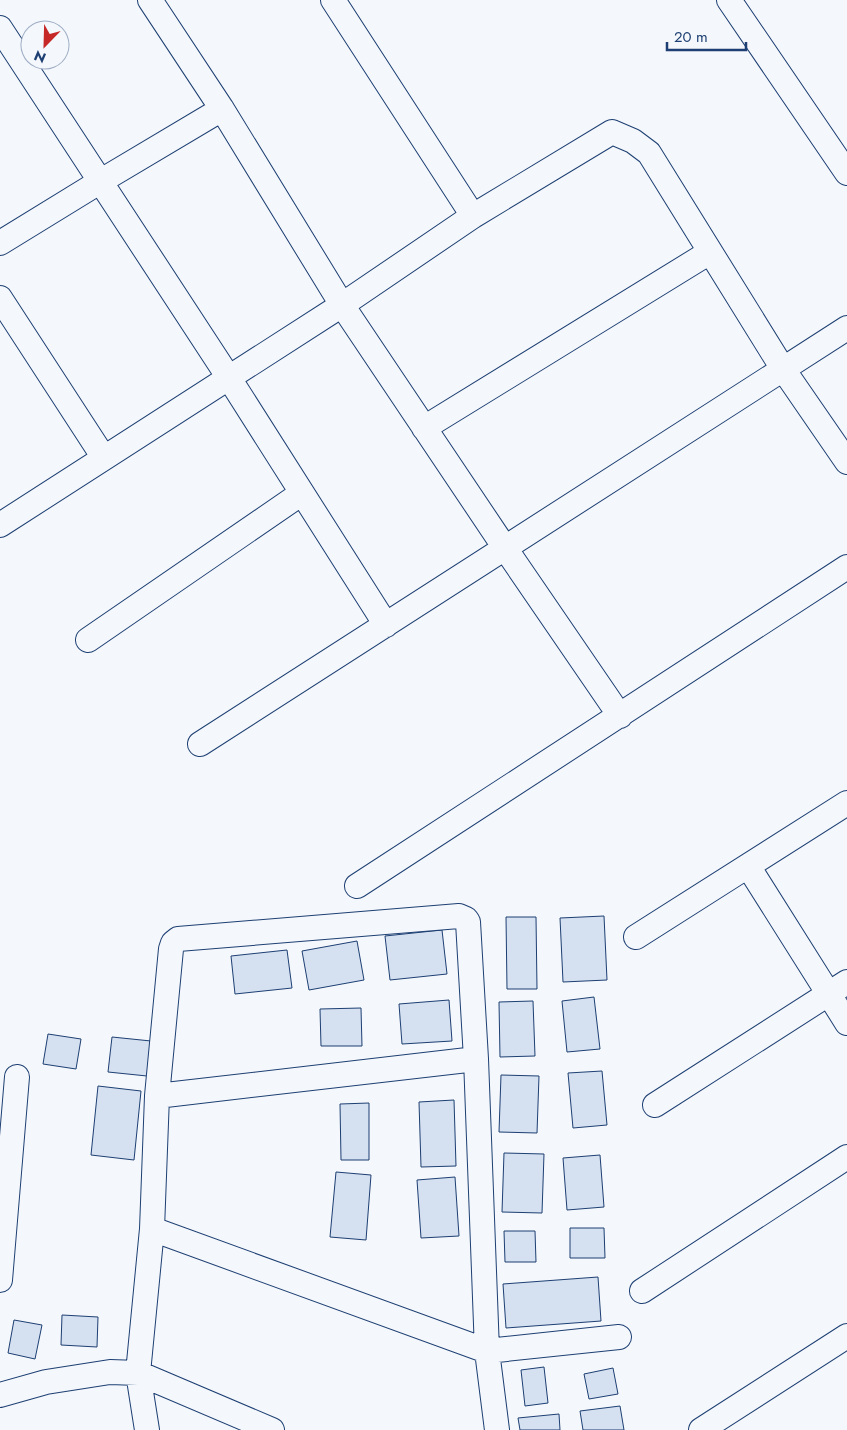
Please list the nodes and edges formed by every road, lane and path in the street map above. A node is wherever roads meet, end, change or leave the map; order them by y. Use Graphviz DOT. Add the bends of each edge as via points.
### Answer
graph roads {
  1 [pos="150,0"];
  2 [pos="333,0"];
  3 [pos="730,0"];
  4 [pos="0,28"];
  5 [pos="222,109"];
  6 [pos="847,173"];
  7 [pos="101,181"];
  8 [pos="473,216"];
  9 [pos="0,243"];
  10 [pos="710,252"];
  11 [pos="0,298"];
  12 [pos="342,305"];
  13 [pos="847,328"];
  14 [pos="783,369"];
  15 [pos="229,378"];
  16 [pos="424,428"];
  17 [pos="104,458"];
  18 [pos="847,462"];
  19 [pos="302,493"];
  20 [pos="0,525"];
  21 [pos="505,548"];
  22 [pos="847,567"];
  23 [pos="386,625"];
  24 [pos="88,640"];
  25 [pos="620,716"];
  26 [pos="200,744"];
  27 [pos="847,803"];
  28 [pos="748,866"];
  29 [pos="356,886"];
  30 [pos="636,937"];
  31 [pos="838,988"];
  32 [pos="847,1022"];
  33 [pos="476,1060"];
  34 [pos="18,1076"];
  35 [pos="157,1096"];
  36 [pos="655,1105"];
  37 [pos="847,1157"];
  38 [pos="152,1229"];
  39 [pos="0,1280"];
  40 [pos="642,1291"];
  41 [pos="847,1336"];
  42 [pos="619,1337"];
  43 [pos="487,1351"];
  44 [pos="138,1373"];
  45 [pos="0,1395"];
  46 [pos="147,1430"];
  47 [pos="272,1430"];
  48 [pos="497,1430"];
  49 [pos="701,1430"];
  1 -- 5 [label="street"];
  2 -- 8 [label="street"];
  3 -- 6 [label="street"];
  4 -- 7 [label="street"];
  5 -- 7 [label="street"];
  5 -- 12 [label="street"];
  7 -- 9 [label="street"];
  7 -- 15 [label="street"];
  8 -- 10 [label="street" via="612,132 633,141 649,153"];
  8 -- 12 [label="street"];
  10 -- 14 [label="street"];
  10 -- 16 [label="street"];
  11 -- 17 [label="street"];
  12 -- 15 [label="street"];
  12 -- 16 [label="street"];
  13 -- 14 [label="street"];
  14 -- 18 [label="street"];
  14 -- 21 [label="street"];
  15 -- 17 [label="street"];
  15 -- 19 [label="street"];
  16 -- 21 [label="street"];
  17 -- 20 [label="street"];
  19 -- 23 [label="street"];
  19 -- 24 [label="street"];
  21 -- 23 [label="street"];
  21 -- 25 [label="street"];
  22 -- 25 [label="street"];
  23 -- 26 [label="street"];
  25 -- 29 [label="street"];
  27 -- 28 [label="street"];
  28 -- 30 [label="street"];
  28 -- 31 [label="street"];
  31 -- 32 [label="street"];
  31 -- 36 [label="street"];
  33 -- 35 [label="street"];
  33 -- 35 [label="street" via="468,922 462,916 178,939 171,949"];
  33 -- 43 [label="street"];
  34 -- 39 [label="street"];
  35 -- 38 [label="street"];
  37 -- 40 [label="street"];
  38 -- 43 [label="street"];
  38 -- 44 [label="street"];
  41 -- 49 [label="street"];
  42 -- 43 [label="street"];
  43 -- 48 [label="street"];
  44 -- 45 [label="street" via="101,1373 46,1382"];
  44 -- 46 [label="street"];
  44 -- 47 [label="street"];
}
